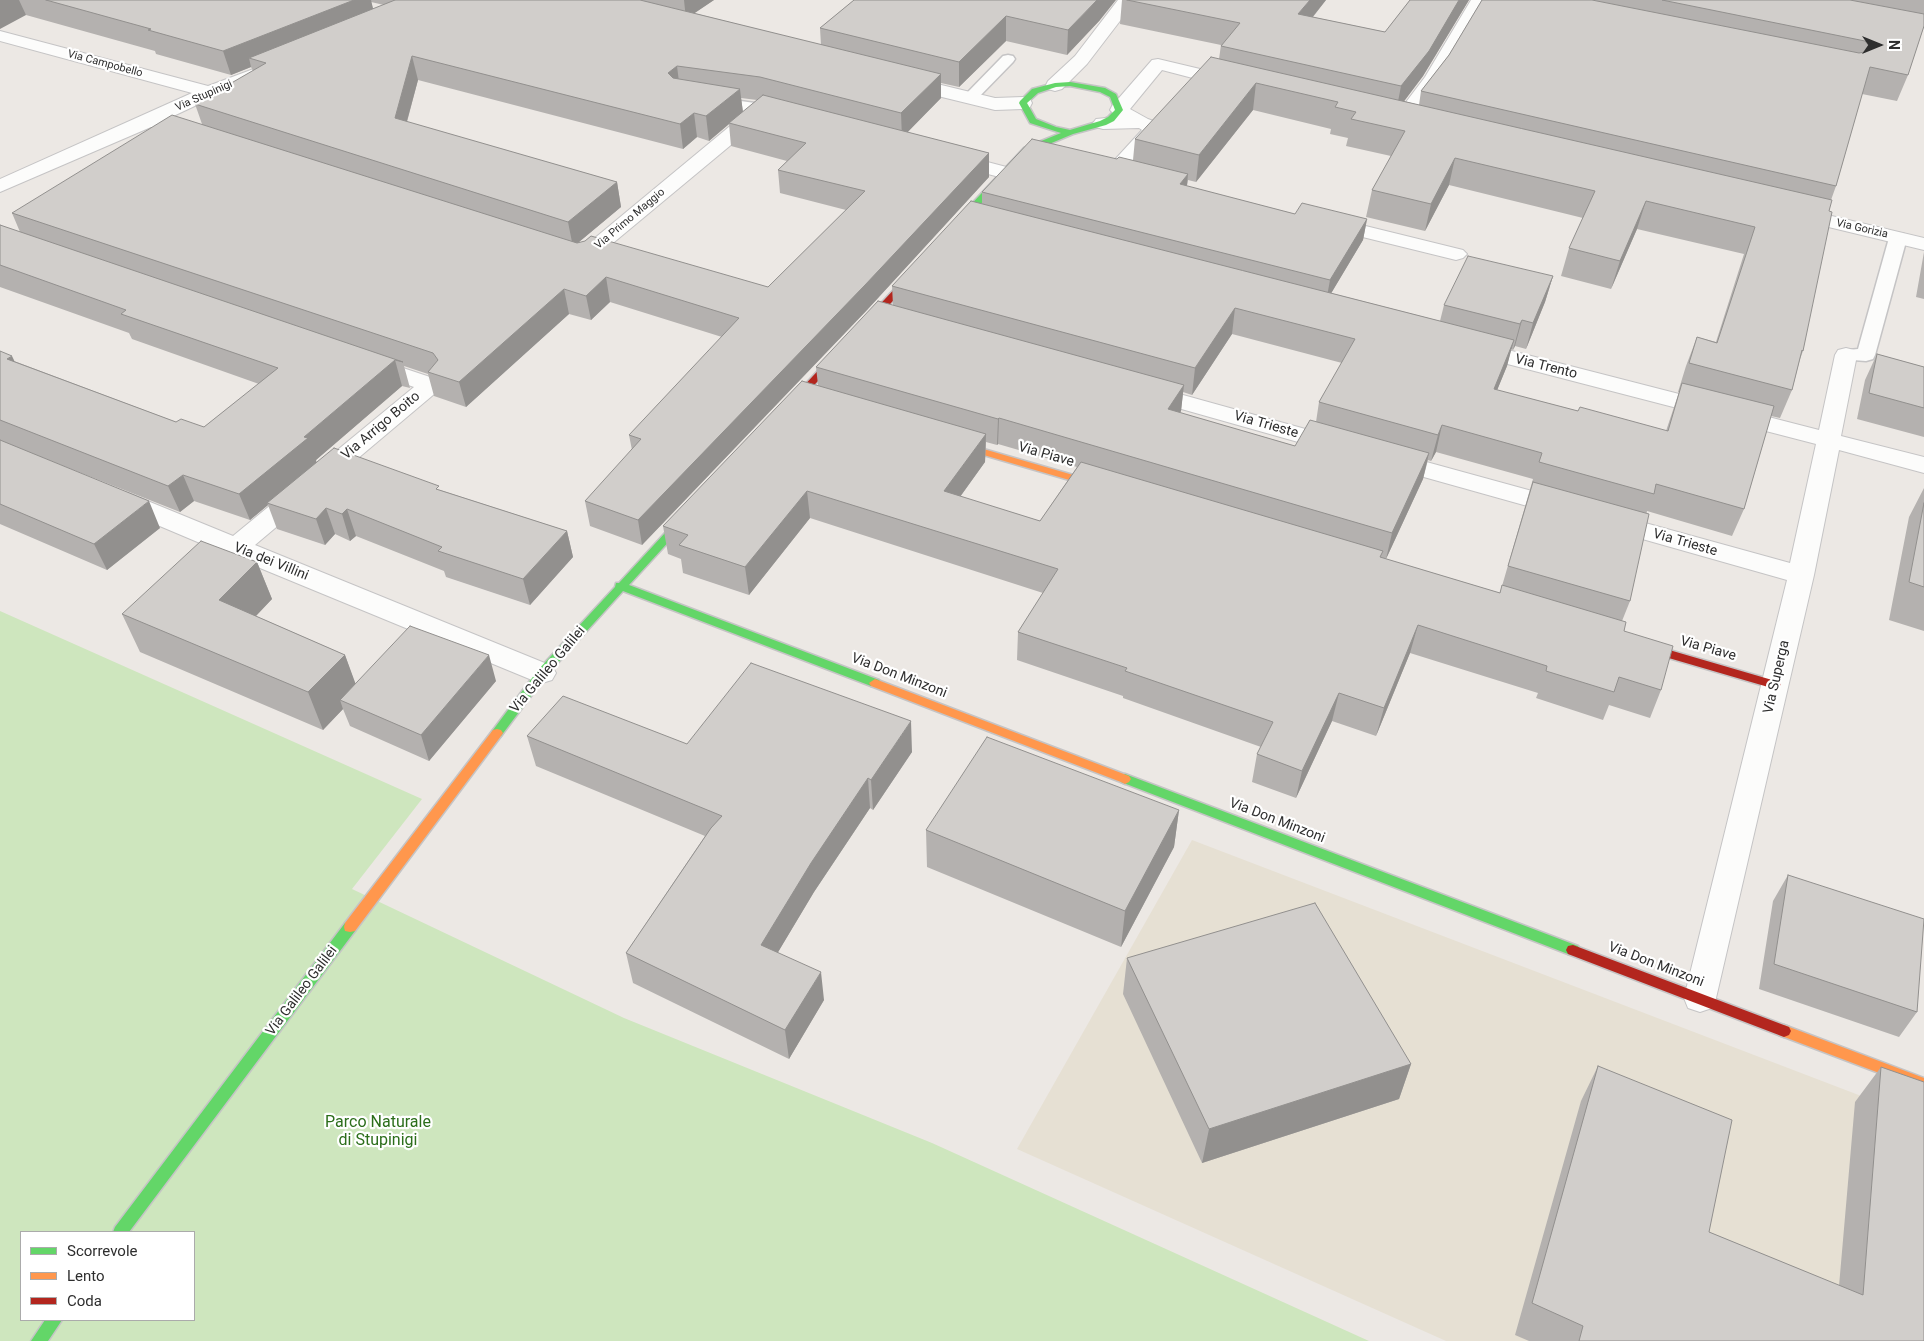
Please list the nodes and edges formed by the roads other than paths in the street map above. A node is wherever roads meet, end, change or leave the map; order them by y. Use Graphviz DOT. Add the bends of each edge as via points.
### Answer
graph roads {
  1 [pos="1127,0"];
  2 [pos="1480,0"];
  3 [pos="0,36"];
  4 [pos="1008,59"];
  5 [pos="282,63"];
  6 [pos="886,77"];
  7 [pos="1055,85"];
  8 [pos="1251,86"];
  9 [pos="209,92"];
  10 [pos="970,98"];
  11 [pos="699,100"];
  12 [pos="1023,103"];
  13 [pos="1119,110"];
  14 [pos="771,111"];
  15 [pos="150,120"];
  16 [pos="1140,122"];
  17 [pos="1103,124"];
  18 [pos="1421,127"];
  19 [pos="1031,130"];
  20 [pos="1070,132"];
  21 [pos="208,138"];
  22 [pos="1027,150"];
  23 [pos="932,154"];
  24 [pos="1007,173"];
  25 [pos="1155,180"];
  26 [pos="0,186"];
  27 [pos="1772,208"];
  28 [pos="1310,218"];
  29 [pos="945,238"];
  30 [pos="1898,238"];
  31 [pos="1924,244"];
  32 [pos="554,250"];
  33 [pos="1456,254"];
  34 [pos="926,259"];
  35 [pos="1454,343"];
  36 [pos="1846,355"];
  37 [pos="356,359"];
  38 [pos="1124,385"];
  39 [pos="778,418"];
  40 [pos="942,439"];
  41 [pos="1828,440"];
  42 [pos="1924,464"];
  43 [pos="1114,490"];
  44 [pos="100,491"];
  45 [pos="698,503"];
  46 [pos="236,548"];
  47 [pos="1801,575"];
  48 [pos="620,586"];
  49 [pos="1622,640"];
  50 [pos="542,672"];
  51 [pos="1775,685"];
  52 [pos="1700,998"];
  53 [pos="1924,1084"];
  54 [pos="121,1231"];
  55 [pos="53,1321"];
  56 [pos="39,1341"];
  1 -- 7 [label="street" via="1081,60"];
  2 -- 18 [label="street" via="1432,79 1392,120"];
  3 -- 9 [label="street, Via Campobello"];
  4 -- 10 [label="lane"];
  5 -- 9 [label="street, Via Stupinigi"];
  6 -- 10 [label="street"];
  7 -- 12 [label="street" via="1035,91"];
  7 -- 13 [label="street" via="1079,84 1102,90 1113,96"];
  8 -- 13 [label="street" via="1158,64"];
  9 -- 15 [label="street, Via Stupinigi"];
  10 -- 12 [label="street" via="995,104"];
  11 -- 14 [label="lane"];
  12 -- 19 [label="street"];
  13 -- 16 [label="street"];
  13 -- 17 [label="street"];
  14 -- 32 [label="street, Via Primo Maggio" via="582,259"];
  15 -- 21 [label="street"];
  15 -- 26 [label="street, Via Stupinigi"];
  16 -- 17 [label="street"];
  16 -- 25 [label="street" via="1154,128 1116,170"];
  17 -- 20 [label="street"];
  19 -- 20 [label="street"];
  19 -- 22 [label="street"];
  20 -- 22 [label="street"];
  22 -- 24 [label="street"];
  23 -- 24 [label="street"];
  24 -- 29 [label="street" via="973,219"];
  27 -- 30 [label="street, Via Gorizia"];
  28 -- 33 [label="street"];
  30 -- 31 [label="street, Via Gorizia"];
  30 -- 36 [label="lane" via="1866,355"];
  34 -- 39 [label="street" via="886,318"];
  35 -- 41 [label="street, Via Trento"];
  36 -- 41 [label="street, Via Superga"];
  37 -- 46 [label="street, Via Arrigo Boito" via="431,385"];
  38 -- 47 [label="street, Via Trieste"];
  40 -- 43 [label="street, Via Piave"];
  41 -- 42 [label="street, Via Trento"];
  41 -- 47 [label="street, Via Superga"];
  44 -- 46 [label="street, Via dei Villini"];
  45 -- 48 [label="street, Via Galileo Galilei"];
  46 -- 50 [label="street, Via dei Villini"];
  47 -- 51 [label="street, Via Superga"];
  48 -- 50 [label="street, Via Galileo Galilei"];
  48 -- 52 [label="street, Via Don Minzoni"];
  49 -- 51 [label="street, Via Piave"];
  50 -- 54 [label="street, Via Galileo Galilei"];
  51 -- 52 [label="street, Via Superga"];
  52 -- 53 [label="street, Via Don Minzoni"];
  55 -- 56 [label="street"];
}
